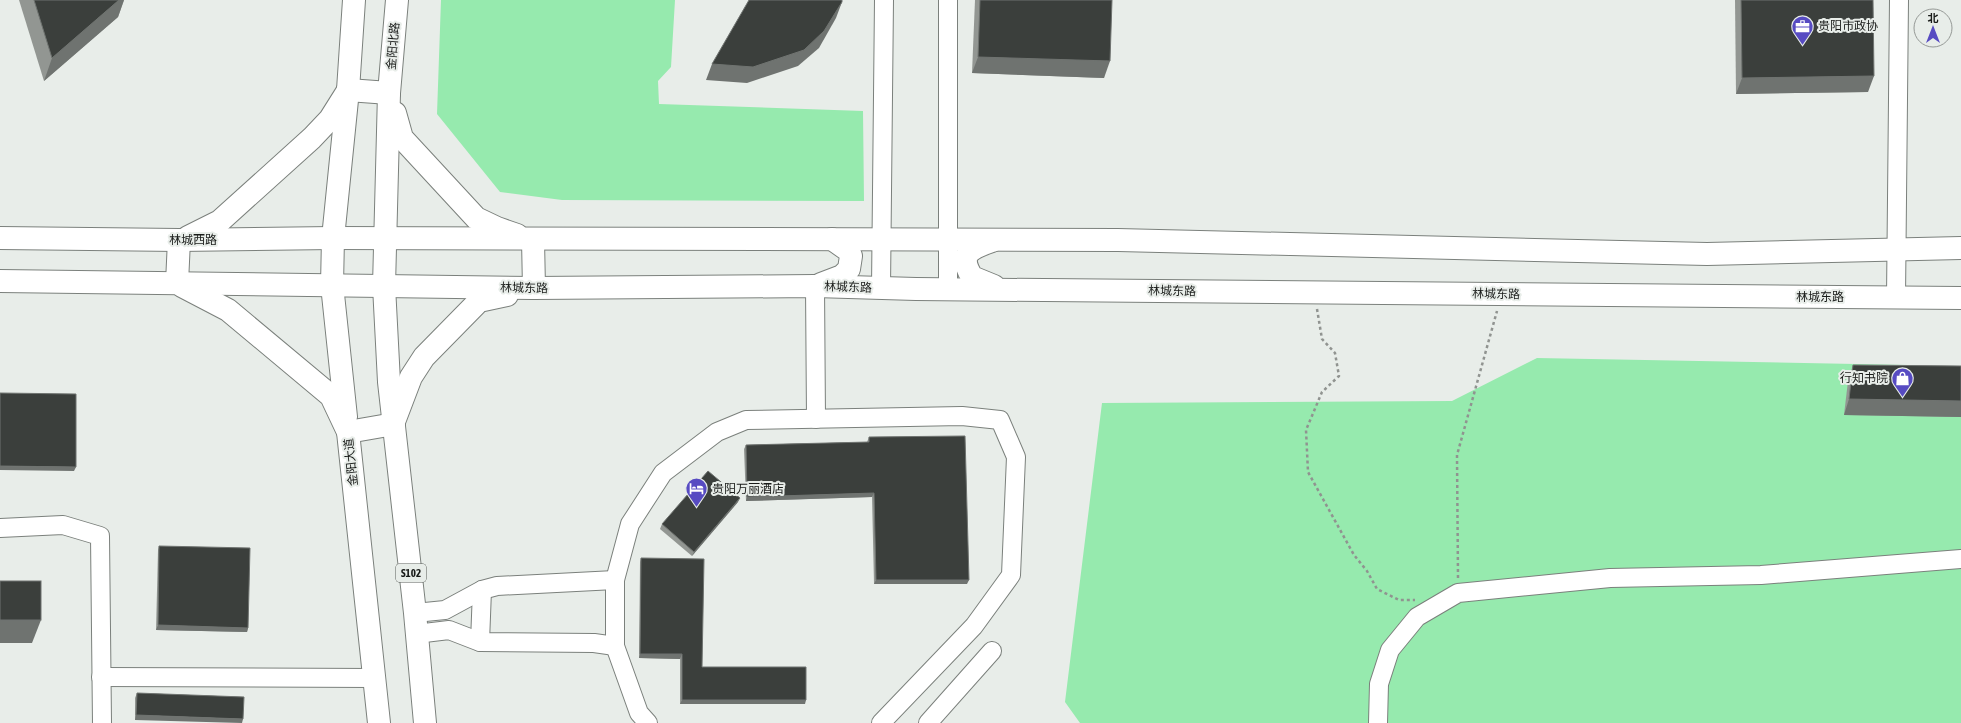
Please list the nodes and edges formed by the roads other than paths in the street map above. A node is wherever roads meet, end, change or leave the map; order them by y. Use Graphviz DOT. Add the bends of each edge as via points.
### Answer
graph roads {
  1 [pos="354,0"];
  2 [pos="397,0"];
  3 [pos="884,0"];
  4 [pos="948,0"];
  5 [pos="1899,0"];
  6 [pos="348,90"];
  7 [pos="389,92"];
  8 [pos="0,238"];
  9 [pos="333,238"];
  10 [pos="386,239"];
  11 [pos="832,239"];
  12 [pos="880,239"];
  13 [pos="949,239"];
  14 [pos="179,240"];
  15 [pos="533,240"];
  16 [pos="995,240"];
  17 [pos="1961,248"];
  18 [pos="1896,250"];
  19 [pos="0,281"];
  20 [pos="177,283"];
  21 [pos="332,285"];
  22 [pos="384,286"];
  23 [pos="815,286"];
  24 [pos="534,288"];
  25 [pos="881,288"];
  26 [pos="948,288"];
  27 [pos="1001,289"];
  28 [pos="1896,298"];
  29 [pos="1961,298"];
  30 [pos="816,419"];
  31 [pos="394,424"];
  32 [pos="348,432"];
  33 [pos="0,528"];
  34 [pos="1961,559"];
  35 [pos="615,580"];
  36 [pos="482,590"];
  37 [pos="415,613"];
  38 [pos="416,634"];
  39 [pos="480,642"];
  40 [pos="615,646"];
  41 [pos="992,651"];
  42 [pos="101,677"];
  43 [pos="374,678"];
  44 [pos="102,723"];
  45 [pos="379,723"];
  46 [pos="425,723"];
  47 [pos="648,723"];
  48 [pos="882,723"];
  49 [pos="928,723"];
  50 [pos="1378,723"];
  1 -- 6 [label="main road"];
  2 -- 7 [label="main road, 金阳北路"];
  3 -- 12 [label="street"];
  4 -- 13 [label="street"];
  5 -- 18 [label="street"];
  6 -- 7 [label="main road"];
  6 -- 9 [label="main road"];
  6 -- 14 [label="main road" via="330,119 312,138 220,221"];
  7 -- 10 [label="main road, 金阳北路"];
  7 -- 15 [label="main road" via="402,138 476,218"];
  8 -- 14 [label="main road, 林城西路"];
  9 -- 10 [label="main road, 林城西路"];
  9 -- 14 [label="main road, 林城西路"];
  9 -- 21 [label="main road"];
  10 -- 15 [label="main road"];
  10 -- 22 [label="main road, 金阳北路"];
  11 -- 12 [label="main road"];
  11 -- 15 [label="main road"];
  11 -- 23 [label="main road" via="849,251 849,269 842,276"];
  12 -- 13 [label="main road"];
  12 -- 25 [label="street"];
  13 -- 16 [label="main road"];
  13 -- 26 [label="street"];
  14 -- 20 [label="main road"];
  15 -- 24 [label="main road"];
  16 -- 18 [label="main road" via="1118,240 1707,254"];
  16 -- 27 [label="main road" via="973,247 966,262 972,277"];
  17 -- 18 [label="main road"];
  18 -- 28 [label="street"];
  19 -- 20 [label="main road"];
  20 -- 21 [label="main road"];
  20 -- 32 [label="main road, 金阳大道" via="228,310 331,396"];
  21 -- 22 [label="main road"];
  21 -- 32 [label="main road"];
  22 -- 24 [label="main road, 林城东路"];
  22 -- 31 [label="main road, 金阳北路"];
  23 -- 24 [label="main road, 林城东路"];
  23 -- 25 [label="main road, 林城东路"];
  23 -- 30 [label="street"];
  24 -- 31 [label="main road" via="479,302 424,357 410,377"];
  25 -- 26 [label="main road, 林城东路"];
  26 -- 27 [label="main road, 林城东路"];
  27 -- 28 [label="main road, 林城东路"];
  28 -- 29 [label="main road, 林城东路"];
  30 -- 35 [label="street" via="746,420 717,432 663,473 630,524"];
  30 -- 48 [label="street" via="962,416 1000,420 1016,457 1012,574 974,626"];
  31 -- 32 [label="main road"];
  31 -- 37 [label="main road, S102"];
  32 -- 43 [label="main road, 金阳大道"];
  33 -- 42 [label="street" via="63,525 100,536"];
  34 -- 50 [label="street" via="1761,575 1610,578 1458,593 1417,617 1390,650 1379,684"];
  35 -- 36 [label="street" via="497,586"];
  35 -- 40 [label="street"];
  36 -- 37 [label="street" via="445,610"];
  36 -- 39 [label="street"];
  37 -- 38 [label="main road, S102"];
  38 -- 39 [label="street" via="449,630"];
  38 -- 46 [label="main road, S102"];
  39 -- 40 [label="street" via="594,643"];
  40 -- 47 [label="street" via="639,713"];
  41 -- 49 [label="street"];
  42 -- 43 [label="street"];
  42 -- 44 [label="street"];
  43 -- 45 [label="main road, 金阳大道"];
}
